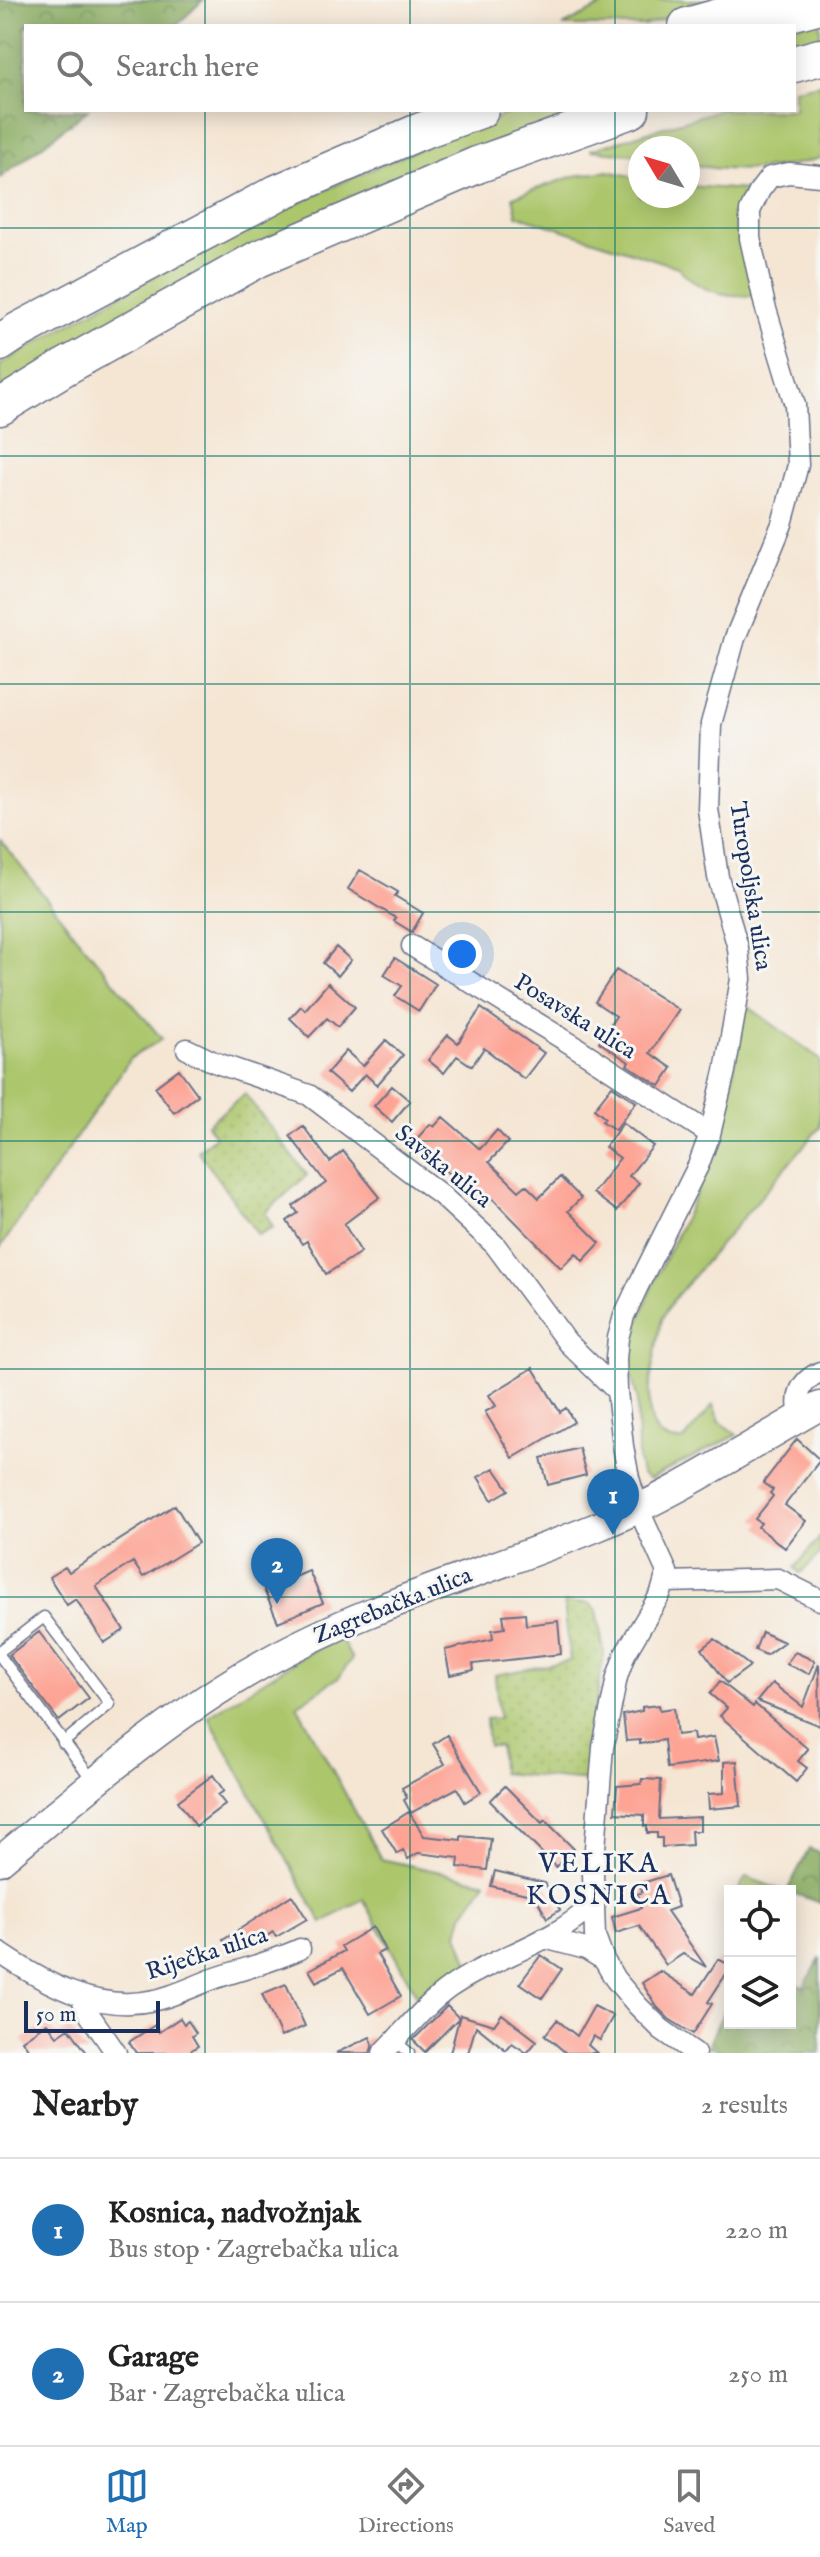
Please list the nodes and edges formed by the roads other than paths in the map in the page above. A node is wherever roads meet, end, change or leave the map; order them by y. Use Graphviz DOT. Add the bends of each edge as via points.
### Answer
graph roads {
  1 [pos="780,0"];
  2 [pos="820,5"];
  3 [pos="694,24"];
  4 [pos="750,24"];
  5 [pos="820,57"];
  6 [pos="796,63"];
  7 [pos="820,72"];
  8 [pos="796,78"];
  9 [pos="474,112"];
  10 [pos="625,112"];
  11 [pos="820,176"];
  12 [pos="0,343"];
  13 [pos="0,407"];
  14 [pos="412,946"];
  15 [pos="187,1049"];
  16 [pos="710,1134"];
  17 [pos="820,1372"];
  18 [pos="617,1391"];
  19 [pos="810,1412"];
  20 [pos="638,1508"];
  21 [pos="666,1582"];
  22 [pos="820,1600"];
  23 [pos="0,1654"];
  24 [pos="63,1743"];
  25 [pos="96,1783"];
  26 [pos="0,1861"];
  27 [pos="593,1904"];
  28 [pos="544,1938"];
  29 [pos="300,1949"];
  30 [pos="0,1953"];
  31 [pos="604,1960"];
  32 [pos="81,1997"];
  33 [pos="396,2049"];
  34 [pos="116,2053"];
  35 [pos="695,2053"];
  1 -- 3 [label="highway"];
  2 -- 4 [label="highway"];
  5 -- 6 [label="highway"];
  7 -- 8 [label="highway"];
  9 -- 12 [label="highway" via="277,193"];
  10 -- 13 [label="highway" via="477,165 258,259"];
  11 -- 16 [label="street, Turopoljska ulica" via="770,177 750,211 759,284 795,405 798,465 782,524 735,638 711,724 708,809 741,979"];
  14 -- 16 [label="street, Posavska ulica"];
  15 -- 18 [label="street, Savska ulica" via="309,1095 441,1195 495,1245 567,1342"];
  16 -- 18 [label="street, Turopoljska ulica" via="624,1316"];
  17 -- 19 [label="street" via="809,1377 799,1393 797,1405"];
  18 -- 20 [label="street, Turopoljska ulica"];
  19 -- 20 [label="street, Zagrebačka ulica"];
  20 -- 21 [label="street, Turopoljska ulica" via="667,1572"];
  20 -- 25 [label="street, Zagrebačka ulica" via="301,1644 219,1690"];
  21 -- 22 [label="street" via="778,1579"];
  21 -- 27 [label="street" via="625,1654 610,1704"];
  23 -- 24 [label="lane"];
  23 -- 24 [label="lane" via="44,1617 110,1704"];
  24 -- 25 [label="lane"];
  25 -- 26 [label="street, Zagrebačka ulica"];
  27 -- 28 [label="street"];
  27 -- 31 [label="street" via="595,1936"];
  28 -- 31 [label="street" via="586,1949"];
  28 -- 33 [label="street" via="450,1987 411,2022"];
  29 -- 32 [label="street, Riječka ulica" via="157,2000 133,2004"];
  30 -- 32 [label="street, Riječka ulica"];
  31 -- 35 [label="street" via="638,2006"];
  32 -- 34 [label="street"];
}
